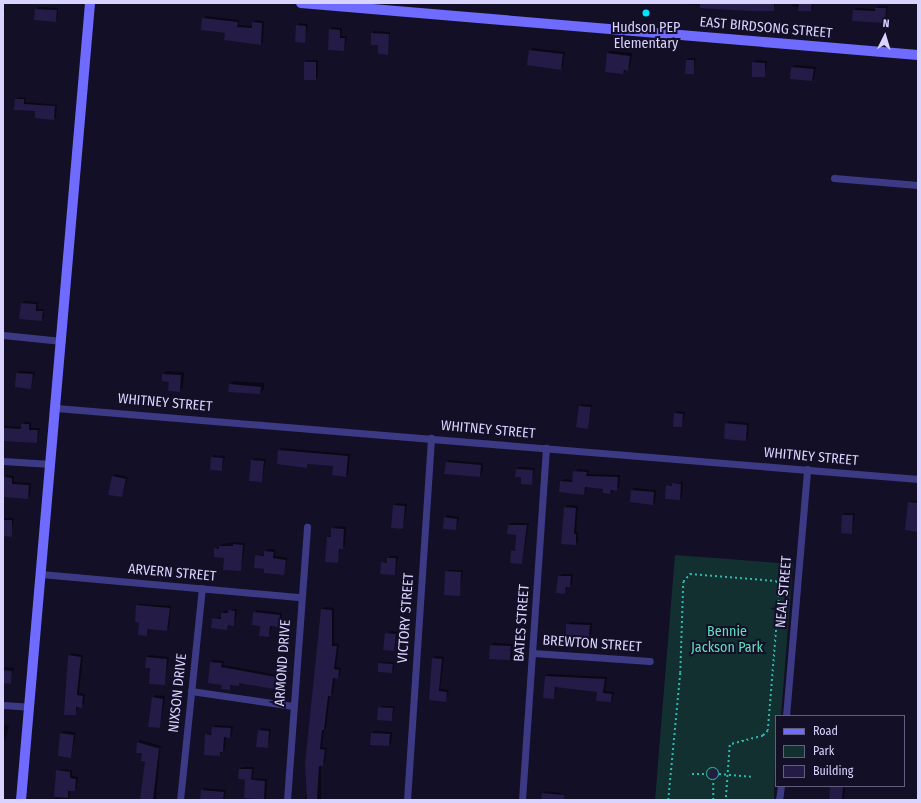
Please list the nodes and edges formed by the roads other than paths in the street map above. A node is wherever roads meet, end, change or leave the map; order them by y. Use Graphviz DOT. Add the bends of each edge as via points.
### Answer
graph roads {
  1 [pos="90,3"];
  2 [pos="302,3"];
  3 [pos="918,55"];
  4 [pos="834,178"];
  5 [pos="918,185"];
  6 [pos="3,335"];
  7 [pos="62,341"];
  8 [pos="56,408"];
  9 [pos="431,438"];
  10 [pos="546,448"];
  11 [pos="3,461"];
  12 [pos="51,464"];
  13 [pos="807,469"];
  14 [pos="918,479"];
  15 [pos="307,527"];
  16 [pos="41,574"];
  17 [pos="202,588"];
  18 [pos="301,598"];
  19 [pos="533,653"];
  20 [pos="650,661"];
  21 [pos="191,691"];
  22 [pos="3,705"];
  23 [pos="293,706"];
  24 [pos="29,707"];
  25 [pos="786,715"];
  26 [pos="781,787"];
  27 [pos="21,800"];
  28 [pos="180,800"];
  29 [pos="287,800"];
  30 [pos="407,800"];
  31 [pos="522,800"];
  32 [pos="779,800"];
  1 -- 7 [label="street"];
  2 -- 3 [label="street, EAST BIRDSONG STREET"];
  4 -- 5 [label="street"];
  6 -- 7 [label="street"];
  7 -- 8 [label="street"];
  8 -- 9 [label="street, WHITNEY STREET"];
  8 -- 12 [label="street"];
  9 -- 10 [label="street, WHITNEY STREET"];
  9 -- 30 [label="street, VICTORY STREET"];
  10 -- 13 [label="street, WHITNEY STREET"];
  10 -- 19 [label="street, BATES STREET"];
  11 -- 12 [label="street"];
  12 -- 16 [label="street"];
  13 -- 14 [label="street, WHITNEY STREET"];
  13 -- 25 [label="street, NEAL STREET"];
  15 -- 18 [label="street, ARMOND DRIVE"];
  16 -- 17 [label="street, ARVERN STREET"];
  16 -- 24 [label="street"];
  17 -- 18 [label="street, ARVERN STREET"];
  17 -- 21 [label="street, NIXSON DRIVE"];
  18 -- 23 [label="street, ARMOND DRIVE"];
  19 -- 20 [label="street, BREWTON STREET"];
  19 -- 31 [label="street, BATES STREET"];
  21 -- 23 [label="street"];
  21 -- 28 [label="street, NIXSON DRIVE"];
  22 -- 24 [label="street"];
  23 -- 29 [label="street, ARMOND DRIVE"];
  24 -- 27 [label="street"];
  26 -- 32 [label="street"];
}
